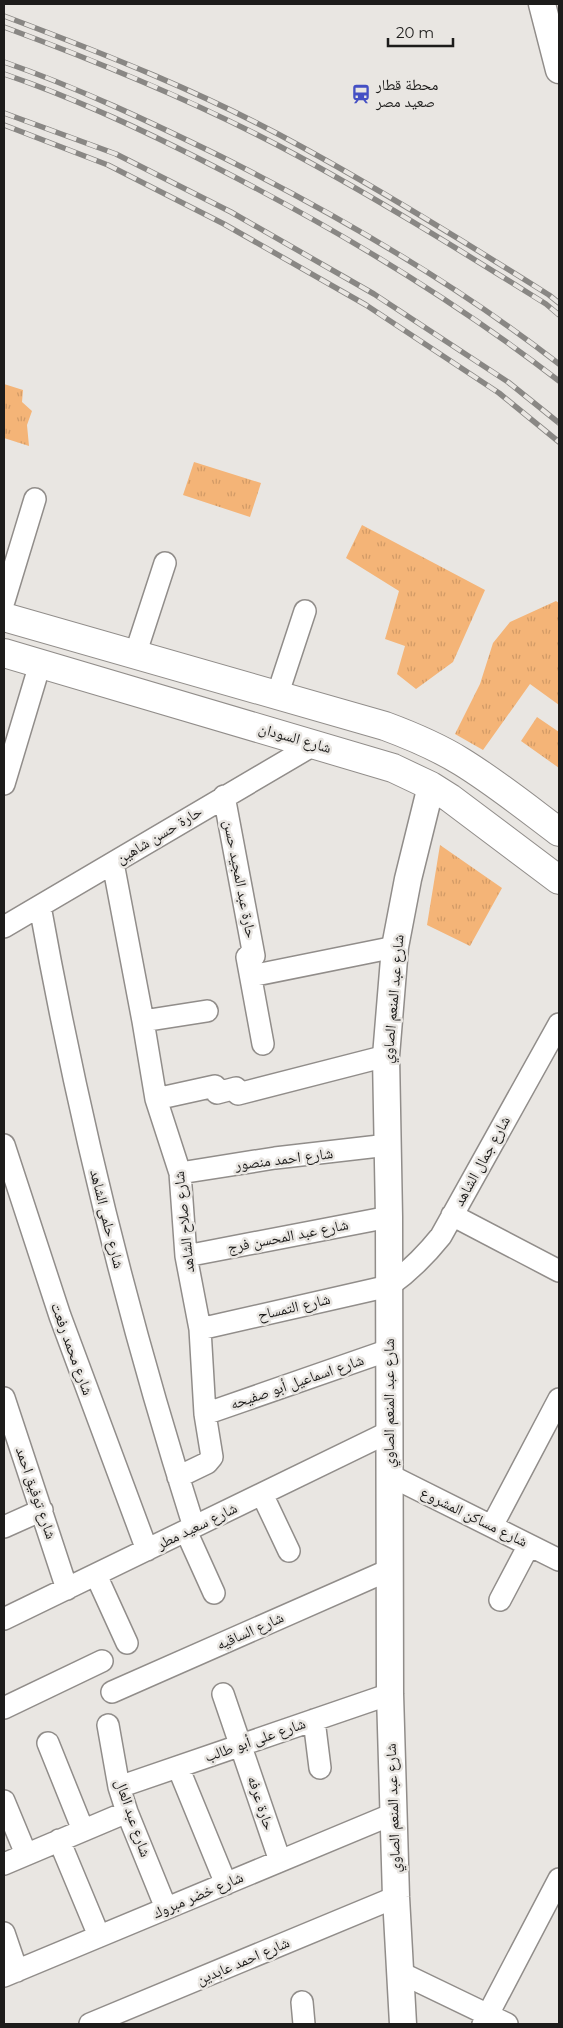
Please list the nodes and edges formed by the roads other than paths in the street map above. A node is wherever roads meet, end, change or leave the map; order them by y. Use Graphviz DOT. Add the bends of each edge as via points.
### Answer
graph roads {
  1 [pos="542,4"];
  2 [pos="559,70"];
  3 [pos="35,499"];
  4 [pos="165,563"];
  5 [pos="4,601"];
  6 [pos="304,611"];
  7 [pos="4,617"];
  8 [pos="4,653"];
  9 [pos="135,655"];
  10 [pos="40,664"];
  11 [pos="278,696"];
  12 [pos="315,744"];
  13 [pos="4,784"];
  14 [pos="431,786"];
  15 [pos="224,796"];
  16 [pos="559,832"];
  17 [pos="121,858"];
  18 [pos="559,880"];
  19 [pos="40,906"];
  20 [pos="4,927"];
  21 [pos="395,947"];
  22 [pos="251,976"];
  23 [pos="207,1011"];
  24 [pos="143,1021"];
  25 [pos="559,1024"];
  26 [pos="263,1044"];
  27 [pos="386,1056"];
  28 [pos="156,1099"];
  29 [pos="4,1145"];
  30 [pos="388,1145"];
  31 [pos="180,1172"];
  32 [pos="452,1215"];
  33 [pos="389,1217"];
  34 [pos="186,1256"];
  35 [pos="559,1272"];
  36 [pos="389,1286"];
  37 [pos="200,1329"];
  38 [pos="390,1350"];
  39 [pos="4,1398"];
  40 [pos="559,1399"];
  41 [pos="205,1414"];
  42 [pos="389,1432"];
  43 [pos="389,1475"];
  44 [pos="178,1477"];
  45 [pos="262,1494"];
  46 [pos="42,1510"];
  47 [pos="492,1526"];
  48 [pos="4,1527"];
  49 [pos="190,1529"];
  50 [pos="529,1545"];
  51 [pos="147,1550"];
  52 [pos="289,1551"];
  53 [pos="559,1560"];
  54 [pos="389,1570"];
  55 [pos="96,1575"];
  56 [pos="68,1589"];
  57 [pos="214,1593"];
  58 [pos="500,1600"];
  59 [pos="4,1619"];
  60 [pos="127,1643"];
  61 [pos="102,1661"];
  62 [pos="112,1692"];
  63 [pos="223,1694"];
  64 [pos="390,1694"];
  65 [pos="4,1708"];
  66 [pos="314,1720"];
  67 [pos="108,1725"];
  68 [pos="48,1743"];
  69 [pos="242,1745"];
  70 [pos="178,1767"];
  71 [pos="320,1768"];
  72 [pos="120,1787"];
  73 [pos="4,1801"];
  74 [pos="128,1812"];
  75 [pos="393,1814"];
  76 [pos="83,1830"];
  77 [pos="60,1840"];
  78 [pos="26,1854"];
  79 [pos="280,1861"];
  80 [pos="4,1864"];
  81 [pos="559,1879"];
  82 [pos="226,1884"];
  83 [pos="396,1898"];
  84 [pos="166,1908"];
  85 [pos="4,1933"];
  86 [pos="99,1936"];
  87 [pos="399,1972"];
  88 [pos="10,1973"];
  89 [pos="302,2002"];
  90 [pos="485,2019"];
  91 [pos="90,2024"];
  92 [pos="304,2024"];
  93 [pos="403,2024"];
  94 [pos="507,2024"];
  1 -- 2 [label="street"];
  3 -- 5 [label="street"];
  4 -- 9 [label="street"];
  6 -- 11 [label="street"];
  7 -- 9 [label="main road"];
  8 -- 10 [label="main road, شارع السودان"];
  9 -- 11 [label="main road"];
  10 -- 12 [label="main road, شارع السودان"];
  10 -- 13 [label="street"];
  11 -- 16 [label="main road" via="385,726 435,746 481,774"];
  12 -- 14 [label="main road, شارع السودان" via="393,768"];
  12 -- 15 [label="street, حارة حسن شاهين"];
  14 -- 18 [label="main road, شارع السودان" via="468,810"];
  14 -- 21 [label="street, شارع عبد المنعم الصاوي"];
  15 -- 17 [label="street, حارة حسن شاهين"];
  15 -- 22 [label="street, حارة عبد المجيد حسن" via="254,956 247,957"];
  17 -- 19 [label="street, حارة حسن شاهين"];
  17 -- 24 [label="street, شارع صلاح الشاهد"];
  19 -- 20 [label="street, حارة حسن شاهين"];
  19 -- 44 [label="street, شارع حلمى الشاهد" via="100,1194"];
  21 -- 22 [label="street"];
  21 -- 27 [label="street, شارع عبد المنعم الصاوي"];
  22 -- 26 [label="street, حارة عبد المجيد حسن"];
  23 -- 24 [label="street"];
  24 -- 28 [label="street, شارع صلاح الشاهد"];
  25 -- 32 [label="street, شارع جمال الشاهد"];
  27 -- 28 [label="street" via="238,1094 236,1088 217,1092 215,1086"];
  27 -- 30 [label="street, شارع عبد المنعم الصاوي"];
  28 -- 31 [label="street, شارع صلاح الشاهد"];
  29 -- 51 [label="street, شارع محمد رفعت" via="60,1316"];
  30 -- 31 [label="street, شارع احمد منصور"];
  30 -- 33 [label="street, شارع عبد المنعم الصاوي"];
  31 -- 34 [label="street, شارع صلاح الشاهد"];
  32 -- 35 [label="street"];
  32 -- 36 [label="street, شارع جمال الشاهد" via="426,1255"];
  33 -- 34 [label="street, شارع عبد المحسن فرج"];
  33 -- 36 [label="street, شارع عبد المنعم الصاوي"];
  34 -- 37 [label="street, شارع صلاح الشاهد"];
  36 -- 37 [label="street, شارع التمساح"];
  36 -- 38 [label="street, شارع عبد المنعم الصاوي"];
  37 -- 41 [label="street, شارع صلاح الشاهد"];
  38 -- 41 [label="street, شارع اسماعيل أبو صفيحه"];
  38 -- 42 [label="street, شارع عبد المنعم الصاوي"];
  39 -- 46 [label="street, شارع توفيق احمد"];
  40 -- 47 [label="street"];
  41 -- 44 [label="street, شارع صلاح الشاهد" via="212,1457 207,1463"];
  42 -- 43 [label="street, شارع عبد المنعم الصاوي"];
  42 -- 45 [label="street, شارع سعيد مطر"];
  43 -- 47 [label="street, شارع مساكن المشروع"];
  43 -- 54 [label="street, شارع عبد المنعم الصاوي"];
  44 -- 49 [label="street, شارع حلمى الشاهد"];
  45 -- 49 [label="street, شارع سعيد مطر"];
  45 -- 52 [label="street"];
  46 -- 48 [label="street"];
  46 -- 56 [label="street, شارع توفيق احمد"];
  47 -- 50 [label="street, شارع مساكن المشروع"];
  49 -- 51 [label="street, شارع سعيد مطر"];
  49 -- 57 [label="street, شارع حلمى الشاهد"];
  50 -- 53 [label="street, شارع مساكن المشروع"];
  50 -- 58 [label="street"];
  51 -- 55 [label="street, شارع سعيد مطر"];
  54 -- 62 [label="street, شارع الساقيه"];
  54 -- 64 [label="street, شارع عبد المنعم الصاوي"];
  55 -- 56 [label="street, شارع سعيد مطر"];
  55 -- 60 [label="street"];
  56 -- 59 [label="street, شارع سعيد مطر"];
  61 -- 65 [label="street"];
  63 -- 69 [label="street, حارة عرفه"];
  64 -- 66 [label="street, شارع على أبو طالب"];
  64 -- 75 [label="street, شارع عبد المنعم الصاوي"];
  66 -- 69 [label="street, شارع على أبو طالب"];
  66 -- 71 [label="street"];
  67 -- 72 [label="street, شارع عبد العال"];
  68 -- 76 [label="street"];
  69 -- 70 [label="street, شارع على أبو طالب"];
  69 -- 79 [label="street, حارة عرفه"];
  70 -- 72 [label="street, شارع على أبو طالب"];
  70 -- 82 [label="street"];
  72 -- 74 [label="street, شارع عبد العال"];
  73 -- 78 [label="street"];
  74 -- 76 [label="street"];
  74 -- 84 [label="street, شارع عبد العال"];
  75 -- 79 [label="street, شارع خضر مبروك"];
  75 -- 83 [label="street, شارع عبد المنعم الصاوي"];
  76 -- 77 [label="street"];
  77 -- 78 [label="street"];
  77 -- 86 [label="street"];
  78 -- 80 [label="street"];
  79 -- 82 [label="street, شارع خضر مبروك"];
  81 -- 90 [label="street"];
  82 -- 84 [label="street, شارع خضر مبروك"];
  83 -- 87 [label="street, شارع عبد المنعم الصاوي"];
  83 -- 91 [label="street, شارع احمد عابدين"];
  84 -- 86 [label="street, شارع خضر مبروك"];
  85 -- 88 [label="street"];
  86 -- 88 [label="street, شارع خضر مبروك"];
  87 -- 90 [label="street"];
  87 -- 93 [label="street, شارع عبد المنعم الصاوي"];
  89 -- 92 [label="street"];
  90 -- 94 [label="street"];
}
